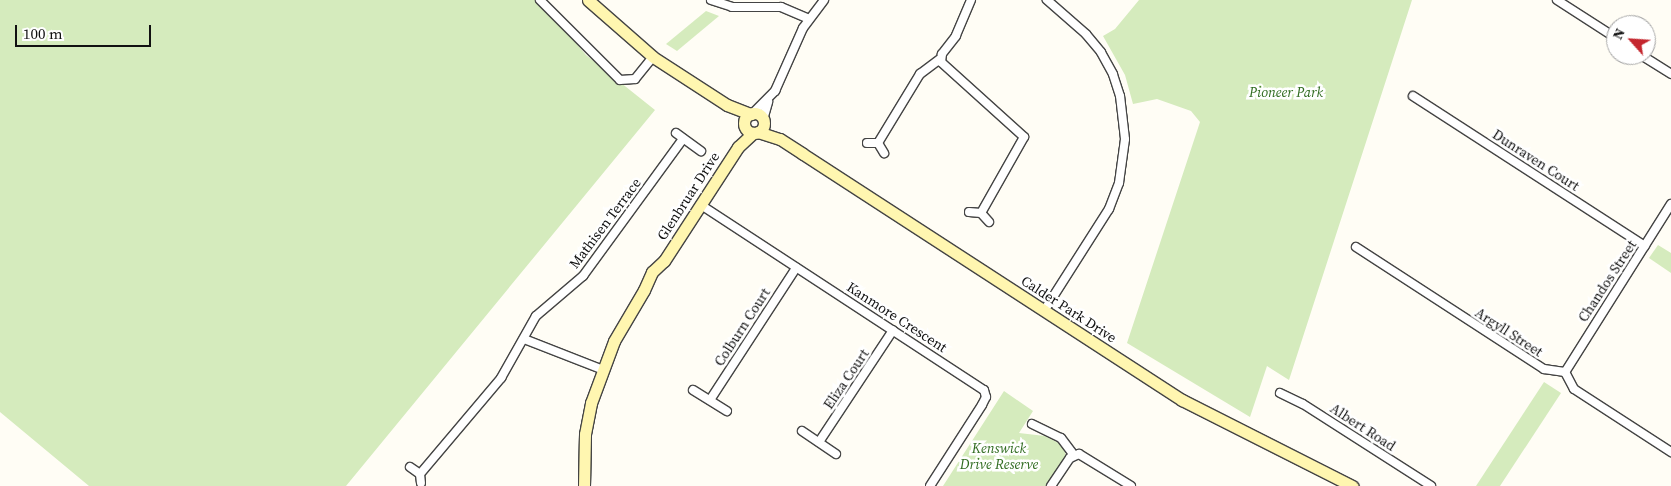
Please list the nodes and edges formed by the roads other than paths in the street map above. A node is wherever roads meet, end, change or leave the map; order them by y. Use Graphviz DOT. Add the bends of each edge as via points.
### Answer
graph roads {
  1 [pos="540,0"];
  2 [pos="588,0"];
  3 [pos="711,0"];
  4 [pos="824,0"];
  5 [pos="971,0"];
  6 [pos="1047,0"];
  7 [pos="1061,0"];
  8 [pos="1557,0"];
  9 [pos="1055,7"];
  10 [pos="809,19"];
  11 [pos="1606,32"];
  12 [pos="653,57"];
  13 [pos="940,59"];
  14 [pos="1656,64"];
  15 [pos="1671,74"];
  16 [pos="1413,96"];
  17 [pos="768,100"];
  18 [pos="754,123"];
  19 [pos="676,133"];
  20 [pos="683,140"];
  21 [pos="867,143"];
  22 [pos="878,143"];
  23 [pos="701,151"];
  24 [pos="884,153"];
  25 [pos="1671,204"];
  26 [pos="701,205"];
  27 [pos="969,212"];
  28 [pos="981,213"];
  29 [pos="989,222"];
  30 [pos="1645,246"];
  31 [pos="1356,247"];
  32 [pos="796,268"];
  33 [pos="1044,311"];
  34 [pos="893,330"];
  35 [pos="524,340"];
  36 [pos="601,369"];
  37 [pos="1565,372"];
  38 [pos="693,390"];
  39 [pos="1280,394"];
  40 [pos="710,400"];
  41 [pos="727,411"];
  42 [pos="1032,424"];
  43 [pos="802,432"];
  44 [pos="819,442"];
  45 [pos="1671,452"];
  46 [pos="836,454"];
  47 [pos="1074,455"];
  48 [pos="410,467"];
  49 [pos="420,474"];
  50 [pos="421,483"];
  51 [pos="584,486"];
  52 [pos="930,486"];
  53 [pos="1051,486"];
  54 [pos="1131,486"];
  55 [pos="1352,486"];
  56 [pos="1431,486"];
  1 -- 12 [label="street" via="620,80 635,79"];
  2 -- 12 [label="street, Calder Park Drive"];
  3 -- 10 [label="street" via="732,7 781,7"];
  4 -- 10 [label="street"];
  5 -- 13 [label="street" via="956,36"];
  6 -- 9 [label="street"];
  7 -- 9 [label="street"];
  8 -- 11 [label="street"];
  9 -- 33 [label="street" via="1086,34 1113,74 1120,96 1125,139 1119,183 1109,209"];
  10 -- 17 [label="street"];
  12 -- 18 [label="street, Calder Park Drive"];
  13 -- 22 [label="street" via="920,74"];
  13 -- 28 [label="street" via="1024,137"];
  14 -- 15 [label="street"];
  16 -- 30 [label="street, Dunraven Court"];
  17 -- 18 [label="street"];
  17 -- 18 [label="street"];
  18 -- 26 [label="street, Glenbruar Drive"];
  18 -- 33 [label="street, Calder Park Drive"];
  19 -- 20 [label="street"];
  20 -- 23 [label="street"];
  20 -- 35 [label="street, Mathisen Terrace" via="582,276 543,308"];
  21 -- 22 [label="street"];
  22 -- 24 [label="street"];
  25 -- 30 [label="street, Chandos Street"];
  26 -- 32 [label="street, Kanmore Crescent"];
  26 -- 36 [label="street, Glenbruar Drive" via="664,261 659,276 644,290 621,327"];
  27 -- 28 [label="street"];
  28 -- 29 [label="street"];
  30 -- 37 [label="street, Chandos Street"];
  31 -- 37 [label="street, Argyll Street" via="1544,370"];
  32 -- 34 [label="street, Kanmore Crescent"];
  32 -- 40 [label="street, Colburn Court"];
  33 -- 55 [label="street, Calder Park Drive" via="1211,417"];
  34 -- 44 [label="street, Eliza Court"];
  34 -- 52 [label="street, Kanmore Crescent" via="986,393 982,405"];
  35 -- 36 [label="street"];
  35 -- 49 [label="street, Mathisen Terrace" via="492,391"];
  36 -- 51 [label="street, Glenbruar Drive" via="585,434"];
  37 -- 45 [label="street" via="1574,389"];
  38 -- 40 [label="street"];
  39 -- 56 [label="street, Albert Road" via="1303,404"];
  40 -- 41 [label="street"];
  42 -- 47 [label="street" via="1061,438"];
  43 -- 44 [label="street"];
  44 -- 46 [label="street"];
  47 -- 53 [label="street"];
  47 -- 54 [label="street" via="1088,457"];
  48 -- 49 [label="street"];
  49 -- 50 [label="street"];
}
